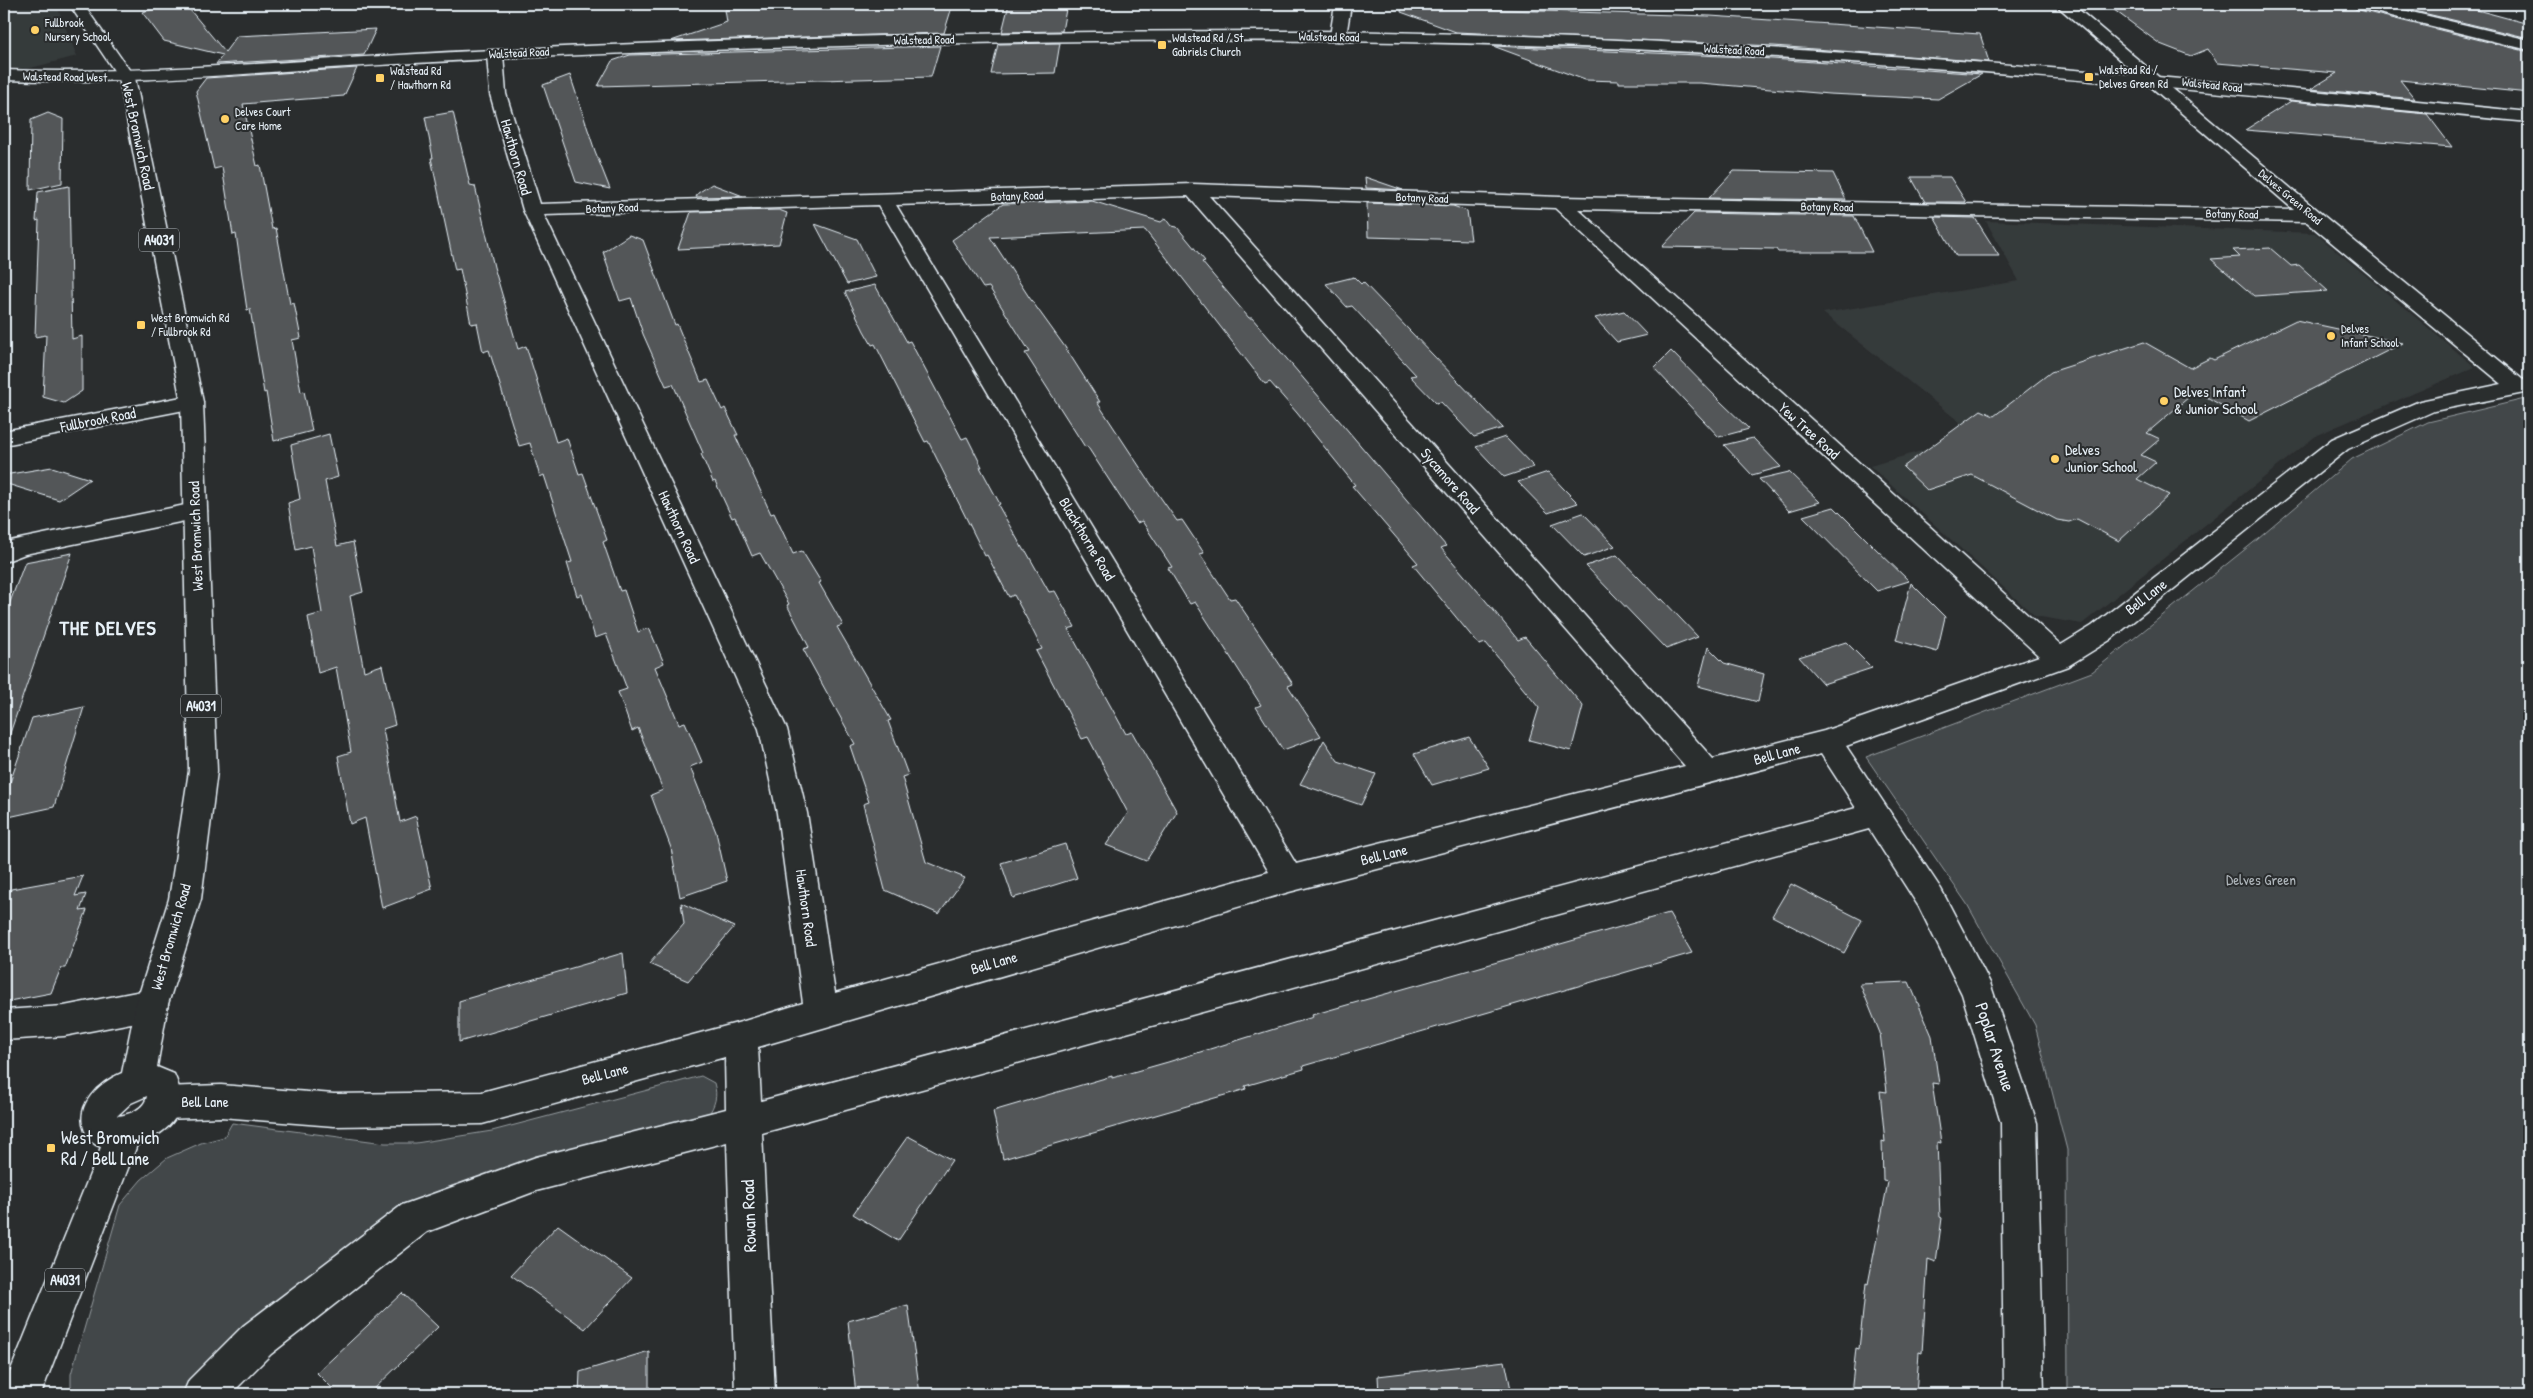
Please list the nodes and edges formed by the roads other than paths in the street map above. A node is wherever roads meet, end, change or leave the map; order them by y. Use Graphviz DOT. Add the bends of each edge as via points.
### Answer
graph roads {
  1 [pos="76,4"];
  2 [pos="1347,4"];
  3 [pos="2063,4"];
  4 [pos="2360,4"];
  5 [pos="1338,36"];
  6 [pos="2529,45"];
  7 [pos="495,54"];
  8 [pos="4,75"];
  9 [pos="127,78"];
  10 [pos="2150,79"];
  11 [pos="2529,117"];
  12 [pos="1194,190"];
  13 [pos="884,200"];
  14 [pos="1560,203"];
  15 [pos="532,210"];
  16 [pos="2312,216"];
  17 [pos="2524,386"];
  18 [pos="192,402"];
  19 [pos="4,438"];
  20 [pos="195,511"];
  21 [pos="4,554"];
  22 [pos="2059,659"];
  23 [pos="1828,741"];
  24 [pos="1707,772"];
  25 [pos="1876,815"];
  26 [pos="1289,879"];
  27 [pos="152,1004"];
  28 [pos="821,1012"];
  29 [pos="4,1025"];
  30 [pos="741,1037"];
  31 [pos="136,1082"];
  32 [pos="163,1103"];
  33 [pos="746,1121"];
  34 [pos="124,1134"];
  35 [pos="20,1394"];
  36 [pos="203,1394"];
  37 [pos="755,1394"];
  38 [pos="2024,1394"];
  1 -- 9 [label="street, West Bromwich Road / A4031"];
  2 -- 5 [label="street" via="1342,12"];
  3 -- 10 [label="street, Delves Green Road"];
  4 -- 6 [label="street"];
  5 -- 7 [label="street, Walstead Road" via="1006,38"];
  5 -- 10 [label="street, Walstead Road" via="1643,44"];
  7 -- 9 [label="street, Walstead Road"];
  7 -- 15 [label="street, Hawthorn Road" via="498,94"];
  8 -- 9 [label="street, Walstead Road West"];
  9 -- 18 [label="street, West Bromwich Road / A4031"];
  10 -- 11 [label="street, Walstead Road"];
  10 -- 16 [label="street, Delves Green Road"];
  12 -- 13 [label="street, Botany Road"];
  12 -- 14 [label="street, Botany Road"];
  12 -- 24 [label="street, Sycamore Road"];
  13 -- 15 [label="street, Botany Road"];
  13 -- 26 [label="street, Blackthorne Road"];
  14 -- 16 [label="street, Botany Road"];
  14 -- 22 [label="street, Yew Tree Road"];
  15 -- 28 [label="street, Hawthorn Road" via="773,730 792,813"];
  16 -- 17 [label="street, Delves Green Road"];
  17 -- 22 [label="street, Bell Lane" via="2428,406 2340,444 2146,598"];
  18 -- 19 [label="street, Fullbrook Road"];
  18 -- 20 [label="street, West Bromwich Road / A4031"];
  20 -- 21 [label="street" via="19,547"];
  20 -- 27 [label="street, West Bromwich Road / A4031" via="203,771 185,899"];
  22 -- 23 [label="street, Bell Lane"];
  23 -- 24 [label="street, Bell Lane"];
  23 -- 25 [label="street, Poplar Avenue"];
  24 -- 26 [label="street, Bell Lane"];
  25 -- 33 [label="street"];
  25 -- 38 [label="street, Poplar Avenue" via="1930,898 1978,993 2018,1122"];
  26 -- 28 [label="street, Bell Lane"];
  27 -- 29 [label="street" via="64,1021"];
  27 -- 31 [label="street, West Bromwich Road / A4031"];
  28 -- 30 [label="street, Bell Lane"];
  30 -- 32 [label="street, Bell Lane" via="482,1108 334,1110 221,1101"];
  30 -- 33 [label="street, Rowan Road"];
  31 -- 32 [label="street" via="147,1080 162,1085 165,1091"];
  31 -- 34 [label="street" via="107,1101 99,1120 100,1127 106,1132"];
  32 -- 34 [label="street" via="146,1124"];
  33 -- 36 [label="street" via="536,1174 415,1218 257,1340"];
  33 -- 37 [label="street, Rowan Road"];
  34 -- 35 [label="street, A4031"];
}
